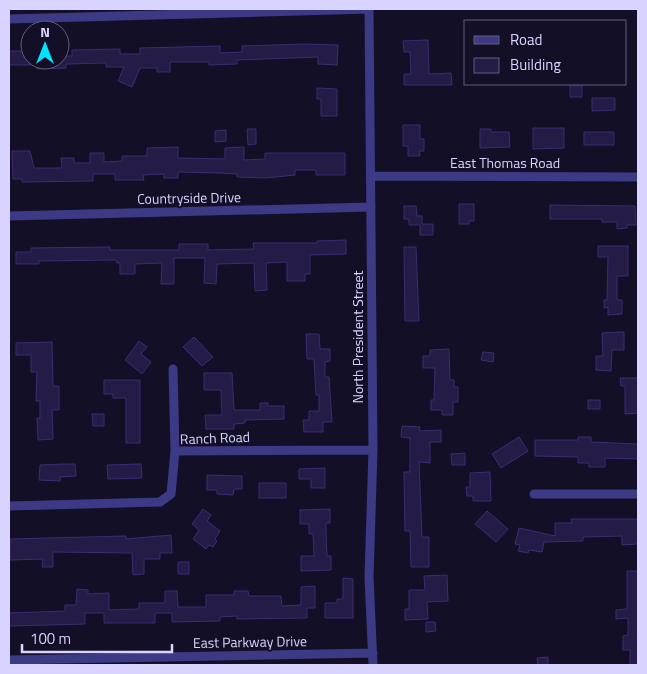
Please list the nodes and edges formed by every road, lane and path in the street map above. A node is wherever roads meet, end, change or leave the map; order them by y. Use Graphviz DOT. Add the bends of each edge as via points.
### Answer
graph roads {
  1 [pos="369,9"];
  2 [pos="9,19"];
  3 [pos="371,176"];
  4 [pos="638,177"];
  5 [pos="370,207"];
  6 [pos="9,216"];
  7 [pos="173,369"];
  8 [pos="372,450"];
  9 [pos="175,451"];
  10 [pos="534,494"];
  11 [pos="638,494"];
  12 [pos="9,506"];
  13 [pos="373,653"];
  14 [pos="9,660"];
  15 [pos="373,665"];
  1 -- 2 [label="street"];
  1 -- 3 [label="street, North President Street"];
  3 -- 4 [label="street, East Thomas Road"];
  3 -- 5 [label="street, North President Street"];
  5 -- 6 [label="street, Countryside Drive"];
  5 -- 8 [label="street, North President Street"];
  7 -- 9 [label="street"];
  8 -- 9 [label="street, Ranch Road"];
  8 -- 13 [label="street, North President Street" via="369,577"];
  9 -- 12 [label="street, Ranch Road" via="171,494 160,502"];
  10 -- 11 [label="street"];
  13 -- 14 [label="street, East Parkway Drive"];
  13 -- 15 [label="street, North President Street"];
}
